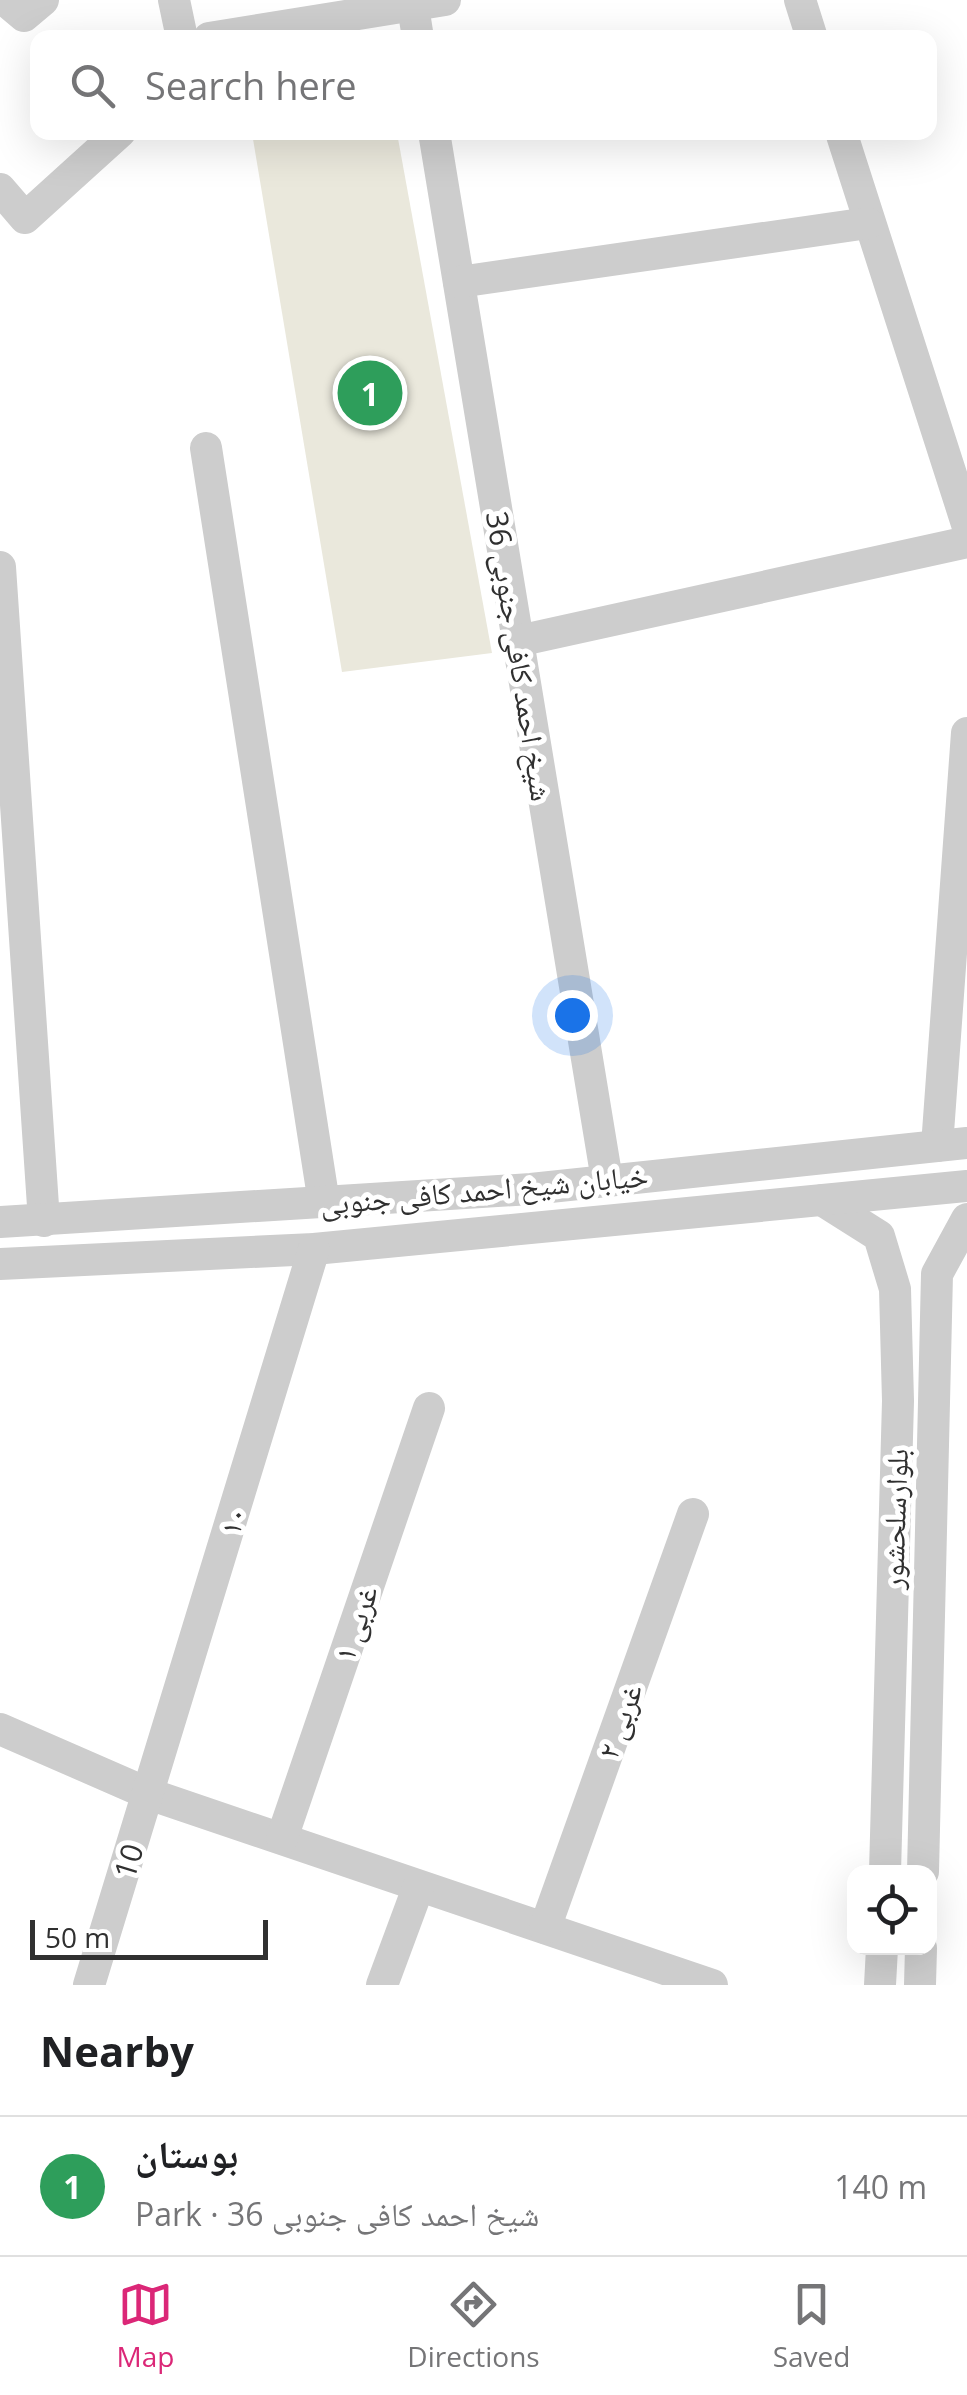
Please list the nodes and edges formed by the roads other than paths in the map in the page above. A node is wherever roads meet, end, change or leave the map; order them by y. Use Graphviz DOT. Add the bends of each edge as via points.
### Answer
graph roads {
  1 [pos="6,0"];
  2 [pos="43,0"];
  3 [pos="174,0"];
  4 [pos="800,0"];
  5 [pos="423,2"];
  6 [pos="180,30"];
  7 [pos="257,30"];
  8 [pos="419,30"];
  9 [pos="809,30"];
  10 [pos="111,140"];
  11 [pos="435,140"];
  12 [pos="842,140"];
  13 [pos="0,190"];
  14 [pos="868,223"];
  15 [pos="458,282"];
  16 [pos="206,448"];
  17 [pos="967,524"];
  18 [pos="967,542"];
  19 [pos="0,567"];
  20 [pos="518,641"];
  21 [pos="967,733"];
  22 [pos="952,1144"];
  23 [pos="607,1180"];
  24 [pos="967,1186"];
  25 [pos="822,1200"];
  26 [pos="324,1203"];
  27 [pos="967,1219"];
  28 [pos="44,1221"];
  29 [pos="0,1222"];
  30 [pos="314,1249"];
  31 [pos="0,1264"];
  32 [pos="935,1369"];
  33 [pos="896,1374"];
  34 [pos="429,1408"];
  35 [pos="693,1514"];
  36 [pos="0,1730"];
  37 [pos="149,1794"];
  38 [pos="282,1838"];
  39 [pos="885,1865"];
  40 [pos="923,1865"];
  41 [pos="418,1888"];
  42 [pos="545,1928"];
  43 [pos="882,1955"];
  44 [pos="921,1955"];
  45 [pos="676,1980"];
  46 [pos="90,1985"];
  47 [pos="382,1985"];
  48 [pos="712,1985"];
  49 [pos="880,1985"];
  50 [pos="920,1985"];
  1 -- 2 [label="street" via="24,16"];
  3 -- 6 [label="street"];
  4 -- 9 [label="street"];
  5 -- 7 [label="street"];
  5 -- 8 [label="street"];
  10 -- 13 [label="street" via="25,218"];
  11 -- 15 [label="street, شیخ احمد کافی جنوبی 36"];
  12 -- 14 [label="street"];
  14 -- 15 [label="street"];
  14 -- 17 [label="street"];
  15 -- 20 [label="street, شیخ احمد کافی جنوبی 36"];
  16 -- 26 [label="street"];
  18 -- 20 [label="street"];
  19 -- 28 [label="street"];
  20 -- 23 [label="street, شیخ احمد کافی جنوبی 36"];
  21 -- 22 [label="street"];
  22 -- 23 [label="street, خیابان شیخ احمد کافی جنوبی"];
  23 -- 26 [label="street, خیابان شیخ احمد کافی جنوبی"];
  24 -- 25 [label="street, خیابان شیخ احمد کافی جنوبی"];
  25 -- 30 [label="street, خیابان شیخ احمد کافی جنوبی"];
  25 -- 33 [label="street, بلوارسلحشور" via="879,1236 895,1289"];
  26 -- 28 [label="street, خیابان شیخ احمد کافی جنوبی"];
  27 -- 32 [label="street, بلوارسلحشور" via="937,1274"];
  28 -- 29 [label="street, خیابان شیخ احمد کافی جنوبی"];
  30 -- 31 [label="street, خیابان شیخ احمد کافی جنوبی"];
  30 -- 37 [label="street, ۱۰"];
  32 -- 33 [label="street"];
  32 -- 40 [label="street, بلوارسلحشور"];
  33 -- 39 [label="street, بلوارسلحشور"];
  34 -- 38 [label="street, ۱ غربی"];
  35 -- 42 [label="street, ۲ غربی"];
  36 -- 37 [label="street"];
  37 -- 38 [label="street"];
  37 -- 46 [label="street, 10"];
  38 -- 41 [label="street"];
  41 -- 42 [label="street"];
  41 -- 47 [label="street"];
  42 -- 45 [label="street"];
  43 -- 49 [label="street"];
  44 -- 50 [label="street"];
  45 -- 48 [label="street"];
}
